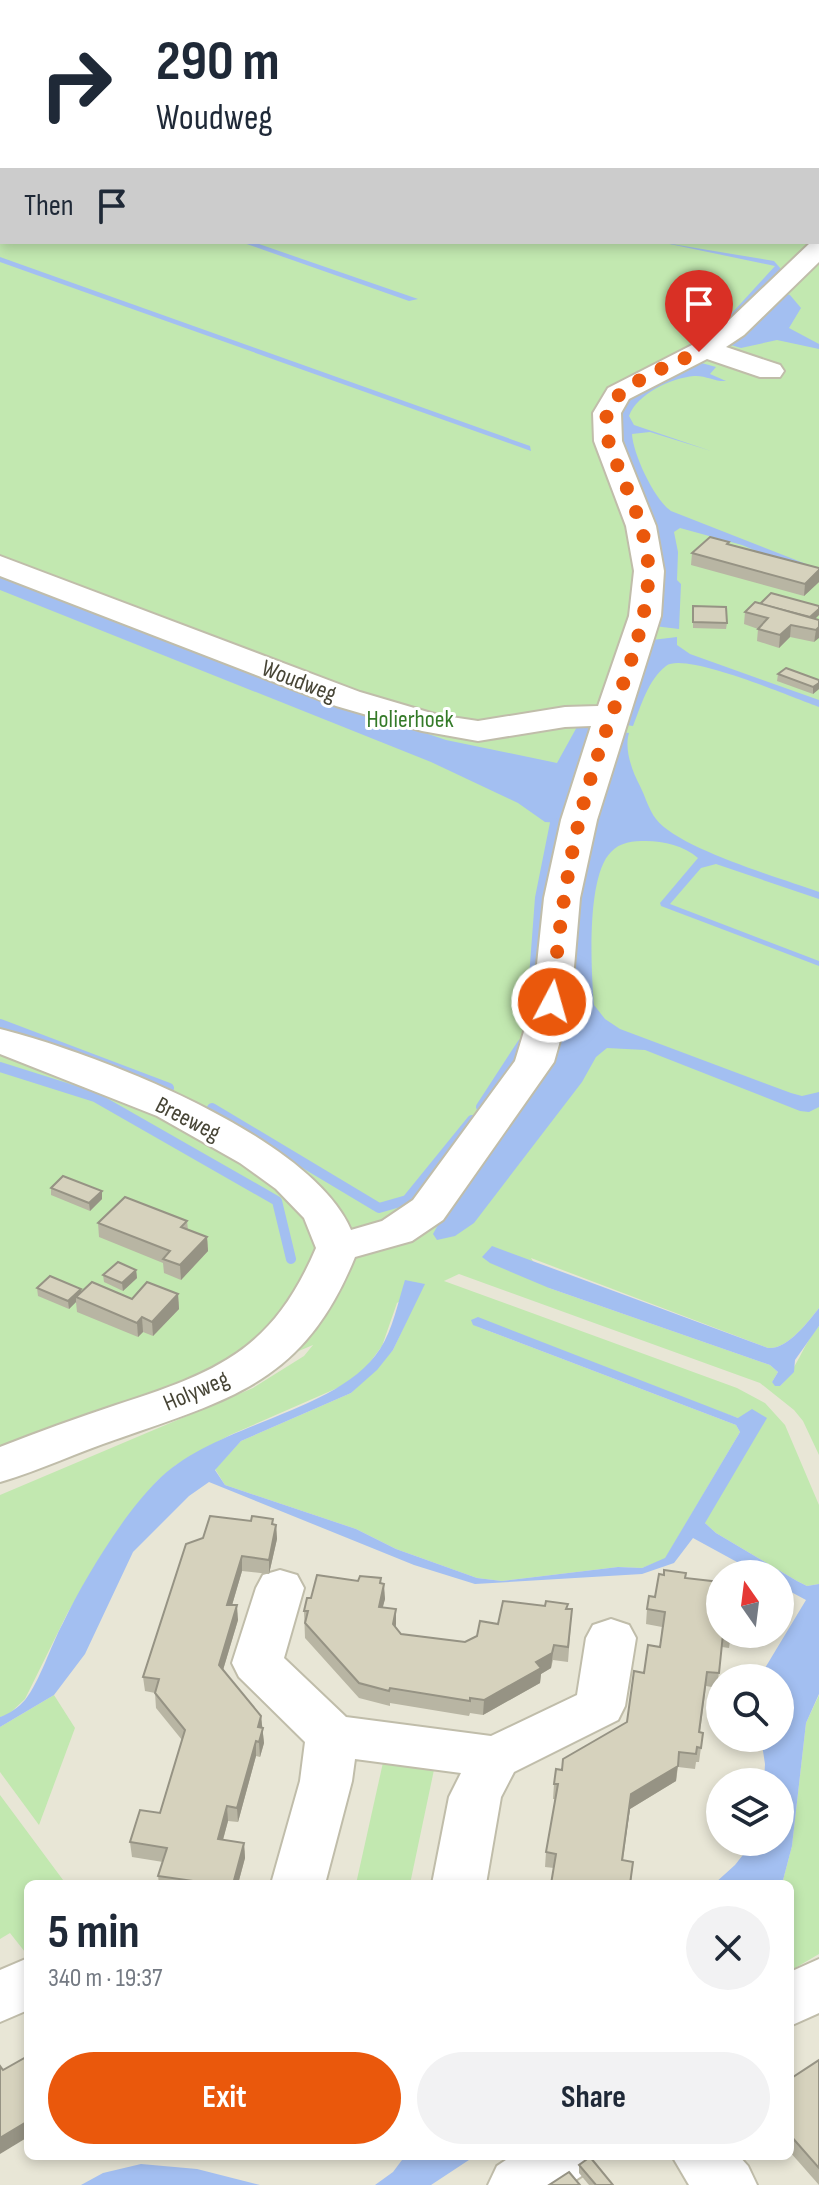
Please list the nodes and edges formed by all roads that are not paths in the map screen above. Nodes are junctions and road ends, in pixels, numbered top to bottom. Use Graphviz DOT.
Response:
graph roads {
  1 [pos="819,248"];
  2 [pos="705,349"];
  3 [pos="770,371"];
  4 [pos="0,565"];
  5 [pos="611,716"];
  6 [pos="0,1041"];
  7 [pos="337,1248"];
  8 [pos="0,1465"];
  9 [pos="280,1588"];
  10 [pos="611,1638"];
  11 [pos="332,1736"];
  12 [pos="496,1757"];
  13 [pos="299,1880"];
  14 [pos="460,1880"];
  15 [pos="819,1983"];
  16 [pos="24,1984"];
  17 [pos="0,1998"];
  18 [pos="794,1999"];
  19 [pos="556,2160"];
  20 [pos="705,2160"];
  21 [pos="518,2185"];
  22 [pos="727,2185"];
  1 -- 2 [label="street"];
  2 -- 3 [label="street"];
  2 -- 5 [label="street"];
  4 -- 5 [label="street, Woudweg"];
  5 -- 7 [label="street"];
  6 -- 7 [label="street, Breeweg"];
  7 -- 8 [label="street, Holyweg"];
  9 -- 11 [label="street"];
  10 -- 12 [label="street"];
  11 -- 12 [label="street"];
  11 -- 13 [label="street"];
  12 -- 14 [label="street"];
  15 -- 18 [label="street"];
  16 -- 17 [label="street"];
  19 -- 21 [label="street"];
  20 -- 22 [label="street"];
}
